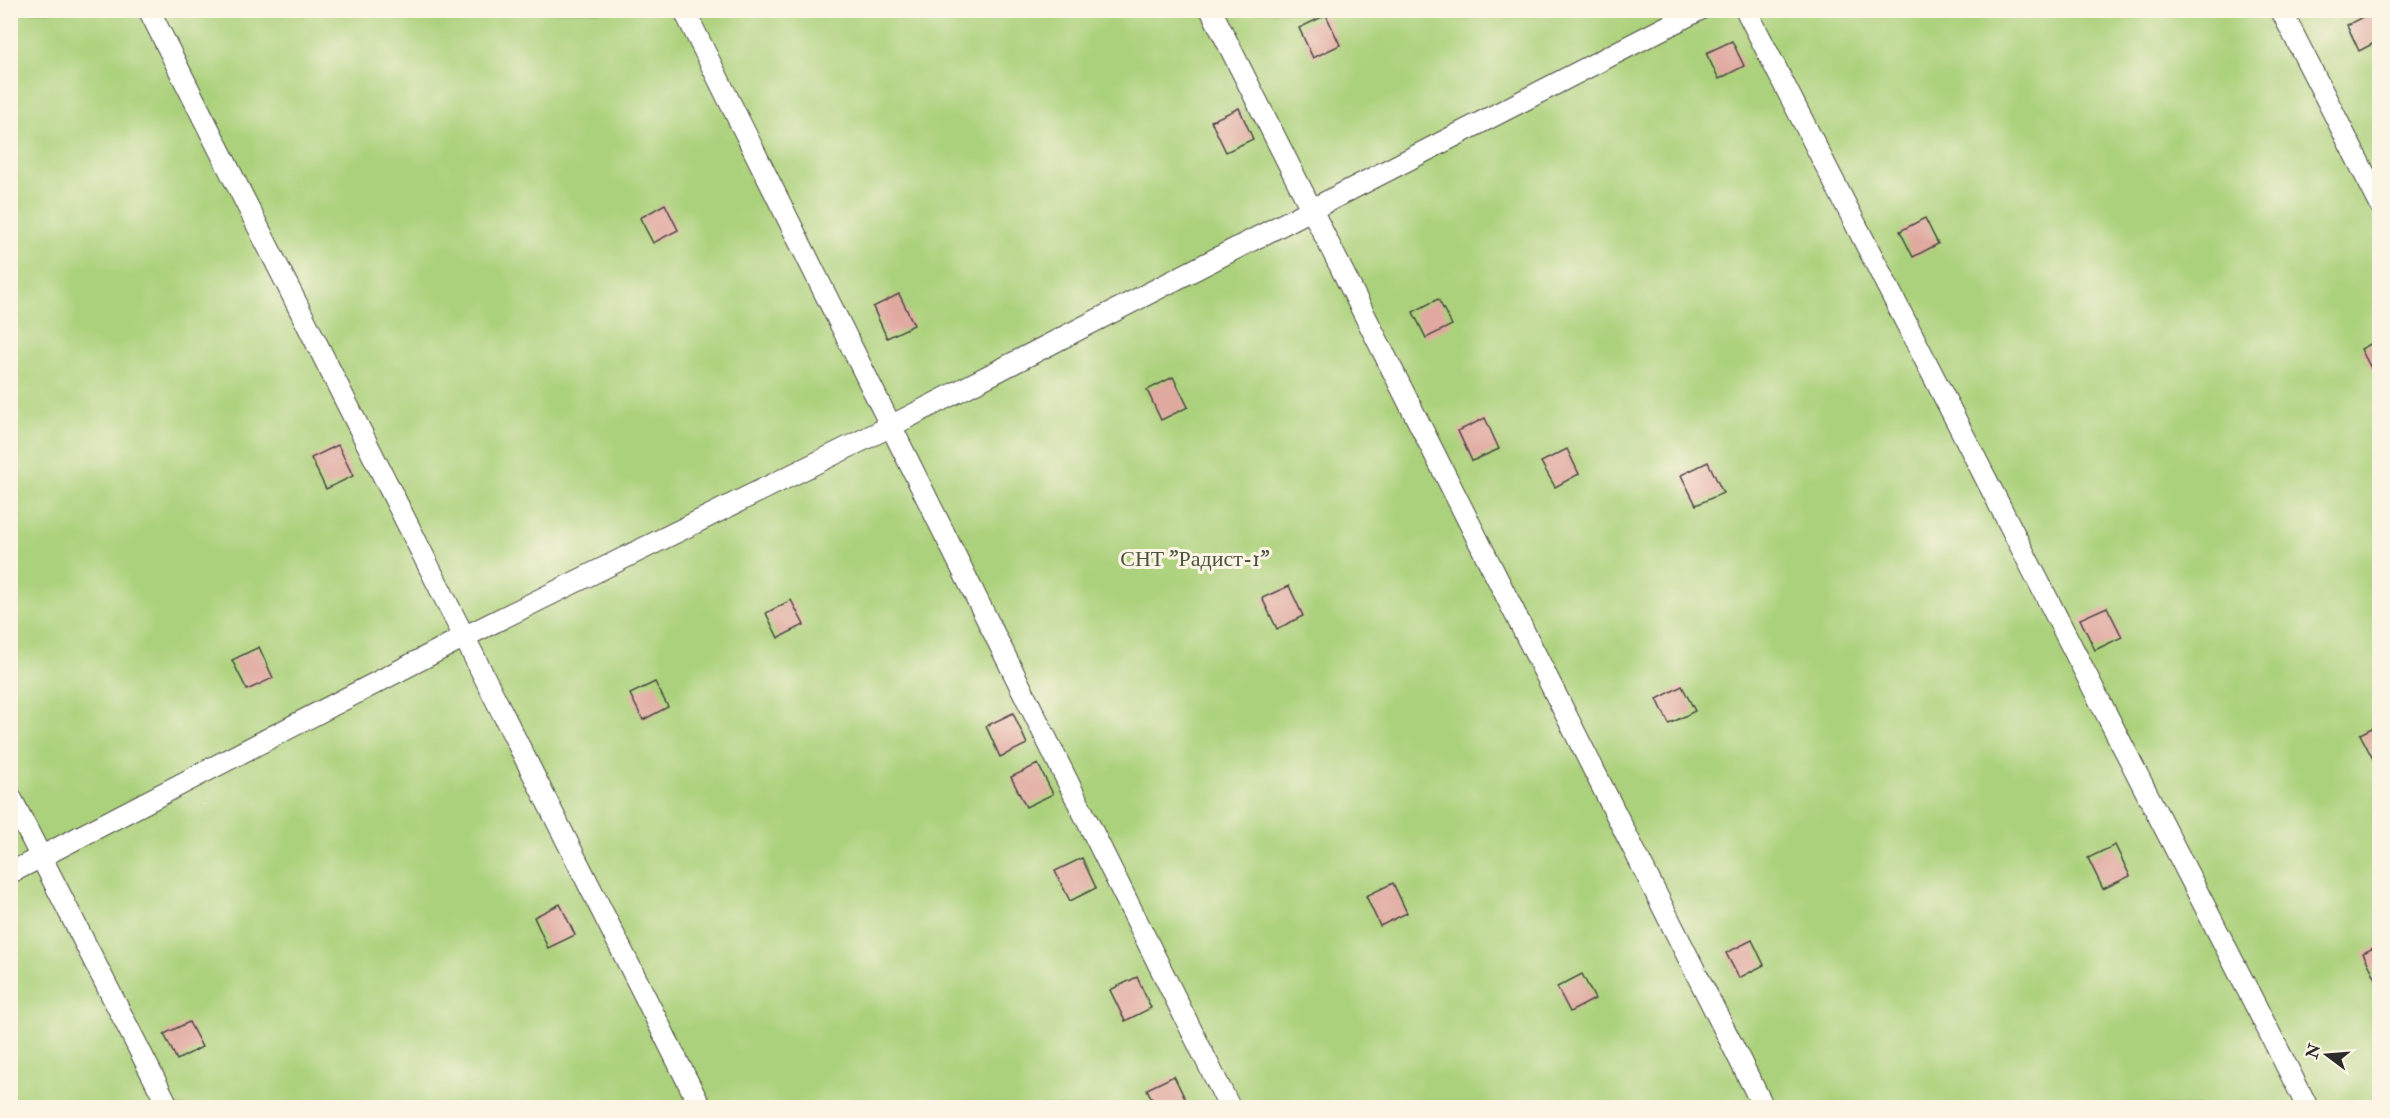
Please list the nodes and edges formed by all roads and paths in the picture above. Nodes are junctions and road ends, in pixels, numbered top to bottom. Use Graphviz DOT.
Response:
graph roads {
  1 [pos="149,10"];
  2 [pos="684,10"];
  3 [pos="1211,10"];
  4 [pos="1698,10"];
  5 [pos="1746,10"];
  6 [pos="2281,10"];
  7 [pos="2379,204"];
  8 [pos="1312,210"];
  9 [pos="891,426"];
  10 [pos="464,637"];
  11 [pos="10,796"];
  12 [pos="41,857"];
  13 [pos="10,873"];
  14 [pos="169,1107"];
  15 [pos="701,1107"];
  16 [pos="1230,1107"];
  17 [pos="1764,1107"];
  18 [pos="2308,1107"];
  1 -- 10 [label="lane"];
  2 -- 9 [label="lane"];
  3 -- 8 [label="lane"];
  4 -- 8 [label="lane"];
  5 -- 18 [label="lane"];
  6 -- 7 [label="lane"];
  8 -- 9 [label="lane"];
  8 -- 17 [label="lane"];
  9 -- 10 [label="lane"];
  9 -- 16 [label="lane"];
  10 -- 12 [label="lane"];
  10 -- 15 [label="lane"];
  11 -- 12 [label="lane"];
  12 -- 13 [label="lane"];
  12 -- 14 [label="lane"];
}
